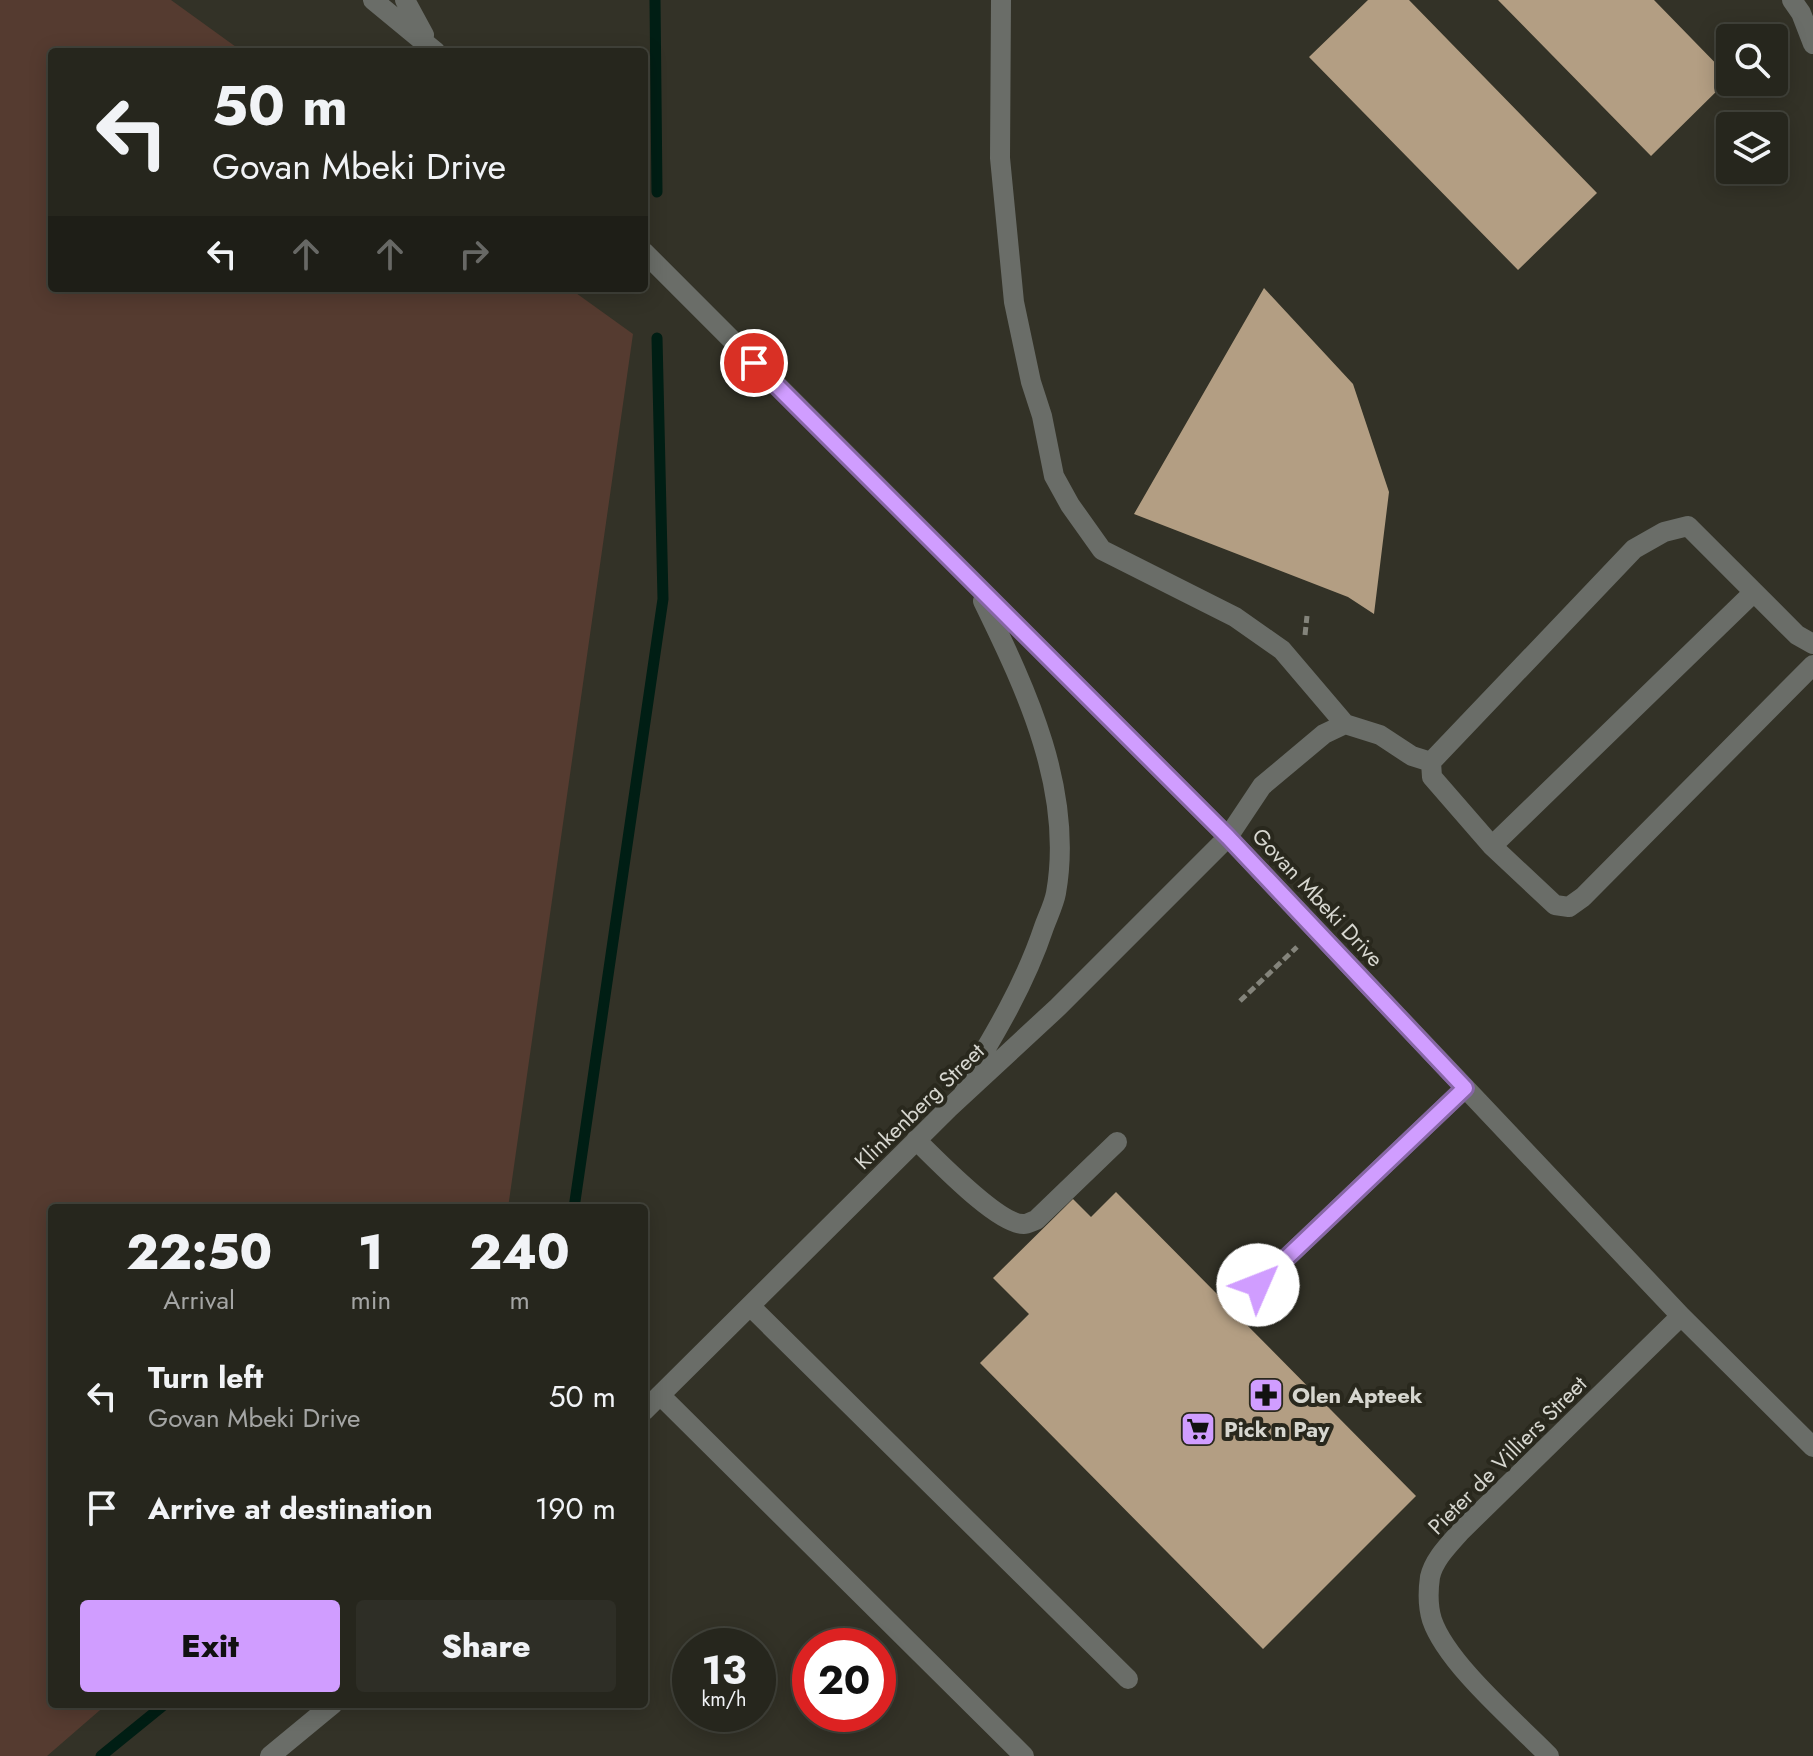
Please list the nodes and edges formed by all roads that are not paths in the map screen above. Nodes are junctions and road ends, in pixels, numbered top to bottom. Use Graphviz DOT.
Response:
graph roads {
  1 [pos="373,0"];
  2 [pos="405,0"];
  3 [pos="1001,0"];
  4 [pos="1792,0"];
  5 [pos="1813,44"];
  6 [pos="432,48"];
  7 [pos="432,48"];
  8 [pos="648,256"];
  9 [pos="975,585"];
  10 [pos="1754,592"];
  11 [pos="1813,644"];
  12 [pos="1813,665"];
  13 [pos="1345,724"];
  14 [pos="1431,762"];
  15 [pos="1228,837"];
  16 [pos="1492,846"];
  17 [pos="1465,1088"];
  18 [pos="949,1108"];
  19 [pos="916,1140"];
  20 [pos="1117,1142"];
  21 [pos="1258,1285"];
  22 [pos="750,1306"];
  23 [pos="1681,1316"];
  24 [pos="660,1395"];
  25 [pos="648,1407"];
  26 [pos="1813,1447"];
  27 [pos="1128,1679"];
  28 [pos="328,1708"];
  29 [pos="270,1756"];
  30 [pos="1024,1756"];
  31 [pos="1549,1756"];
  1 -- 6 [label="street"];
  2 -- 7 [label="street"];
  3 -- 13 [label="street"];
  4 -- 5 [label="street"];
  8 -- 9 [label="street, Govan Mbeki Drive"];
  9 -- 15 [label="street, Govan Mbeki Drive"];
  9 -- 18 [label="street"];
  10 -- 11 [label="street"];
  10 -- 14 [label="street"];
  10 -- 16 [label="street"];
  12 -- 16 [label="street"];
  13 -- 14 [label="street"];
  13 -- 15 [label="street, Klinkenberg Street"];
  14 -- 16 [label="street"];
  15 -- 17 [label="street, Govan Mbeki Drive"];
  15 -- 18 [label="street, Klinkenberg Street"];
  17 -- 21 [label="street"];
  17 -- 23 [label="street, Govan Mbeki Drive"];
  18 -- 19 [label="street, Klinkenberg Street"];
  19 -- 20 [label="street"];
  19 -- 22 [label="street, Klinkenberg Street"];
  22 -- 24 [label="street, Klinkenberg Street"];
  22 -- 27 [label="street"];
  23 -- 26 [label="street, Govan Mbeki Drive"];
  23 -- 31 [label="street, Pieter de Villiers Street"];
  24 -- 25 [label="street, Klinkenberg Street"];
  24 -- 30 [label="street"];
  28 -- 29 [label="street"];
}
